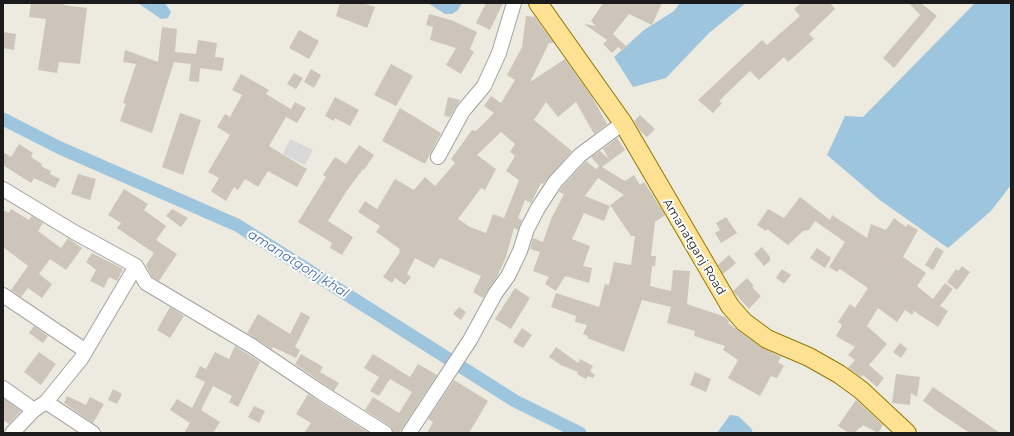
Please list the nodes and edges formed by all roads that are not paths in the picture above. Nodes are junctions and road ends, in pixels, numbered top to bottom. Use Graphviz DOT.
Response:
graph roads {
  1 [pos="514,3"];
  2 [pos="538,3"];
  3 [pos="622,124"];
  4 [pos="438,157"];
  5 [pos="3,189"];
  6 [pos="136,266"];
  7 [pos="3,295"];
  8 [pos="86,351"];
  9 [pos="3,388"];
  10 [pos="46,402"];
  11 [pos="34,410"];
  12 [pos="12,433"];
  13 [pos="93,433"];
  14 [pos="385,433"];
  15 [pos="409,433"];
  16 [pos="907,433"];
  1 -- 4 [label="street"];
  2 -- 3 [label="main road, Amanatganj Road"];
  3 -- 15 [label="street"];
  3 -- 16 [label="main road, Amanatganj Road"];
  5 -- 6 [label="street"];
  6 -- 8 [label="street"];
  6 -- 14 [label="street"];
  7 -- 8 [label="street"];
  8 -- 10 [label="street"];
  9 -- 11 [label="street"];
  10 -- 11 [label="street"];
  10 -- 13 [label="street"];
  11 -- 12 [label="street"];
}
